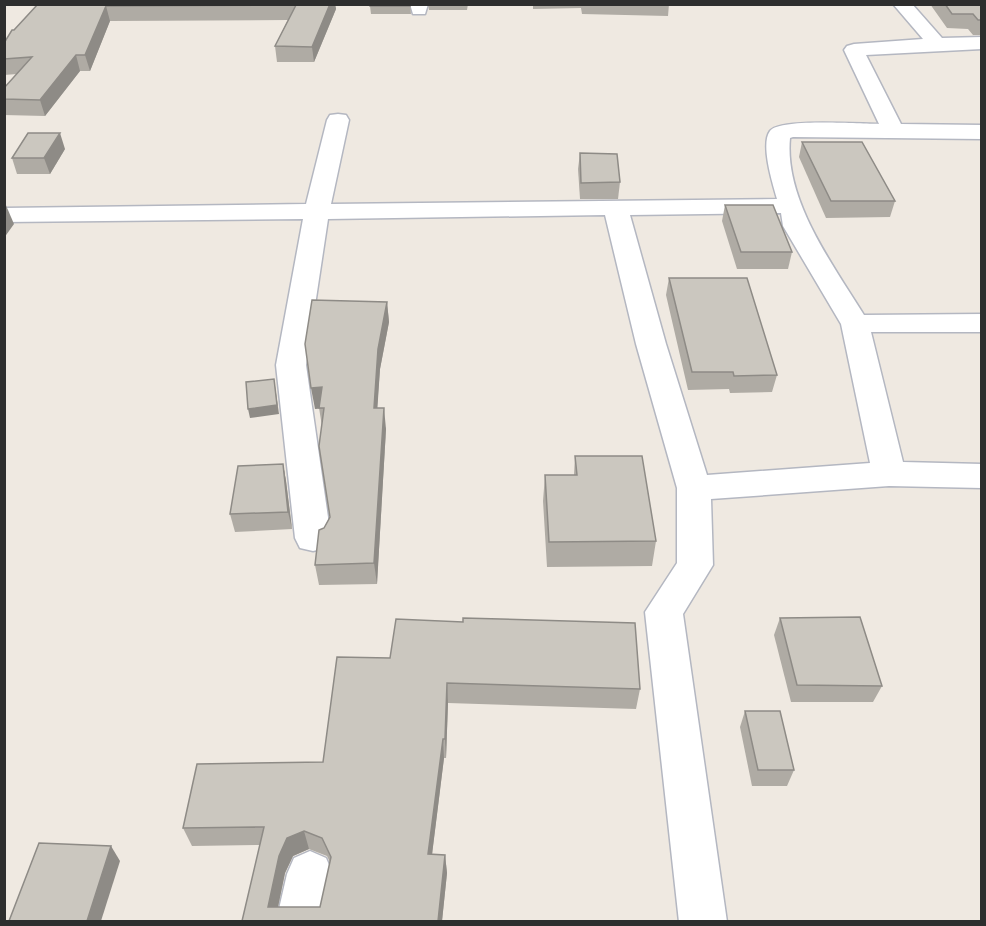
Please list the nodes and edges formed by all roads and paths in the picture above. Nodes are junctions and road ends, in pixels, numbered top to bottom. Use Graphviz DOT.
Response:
graph roads {
  1 [pos="902,4"];
  2 [pos="981,43"];
  3 [pos="937,44"];
  4 [pos="338,120"];
  5 [pos="892,129"];
  6 [pos="981,132"];
  7 [pos="791,206"];
  8 [pos="616,210"];
  9 [pos="317,211"];
  10 [pos="4,215"];
  11 [pos="981,323"];
  12 [pos="855,324"];
  13 [pos="889,474"];
  14 [pos="981,476"];
  15 [pos="694,488"];
  16 [pos="313,538"];
  17 [pos="310,874"];
  18 [pos="300,921"];
  19 [pos="703,921"];
  1 -- 3 [label="street"];
  2 -- 3 [label="street"];
  3 -- 5 [label="street"];
  4 -- 9 [label="street"];
  5 -- 6 [label="street"];
  5 -- 7 [label="street"];
  7 -- 8 [label="street"];
  7 -- 12 [label="street"];
  8 -- 9 [label="street"];
  8 -- 15 [label="street"];
  9 -- 10 [label="street"];
  9 -- 16 [label="street"];
  11 -- 12 [label="street"];
  12 -- 13 [label="street"];
  13 -- 14 [label="street"];
  13 -- 15 [label="street"];
  15 -- 19 [label="street"];
  17 -- 18 [label="street"];
}
